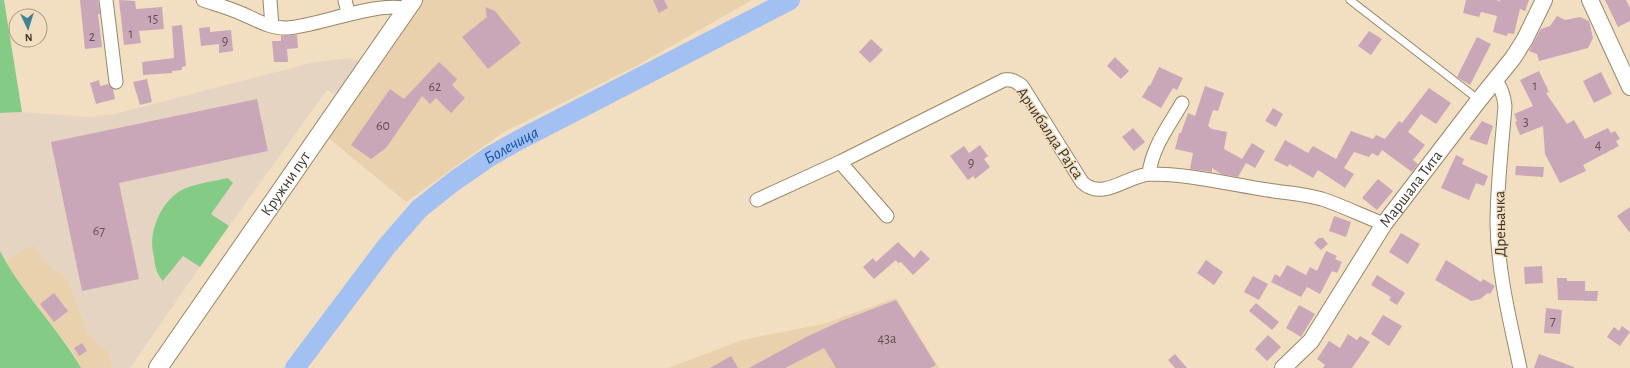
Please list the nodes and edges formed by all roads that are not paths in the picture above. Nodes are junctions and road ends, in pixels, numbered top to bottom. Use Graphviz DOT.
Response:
graph roads {
  1 [pos="106,0"];
  2 [pos="203,0"];
  3 [pos="270,0"];
  4 [pos="345,0"];
  5 [pos="1350,0"];
  6 [pos="1555,0"];
  7 [pos="1590,0"];
  8 [pos="402,4"];
  9 [pos="1542,5"];
  10 [pos="348,13"];
  11 [pos="272,26"];
  12 [pos="1628,77"];
  13 [pos="1496,81"];
  14 [pos="116,82"];
  15 [pos="1479,100"];
  16 [pos="1182,103"];
  17 [pos="840,162"];
  18 [pos="1149,174"];
  19 [pos="757,200"];
  20 [pos="887,216"];
  21 [pos="1384,224"];
  22 [pos="158,368"];
  23 [pos="1283,368"];
  24 [pos="1520,368"];
  1 -- 14 [label="street"];
  2 -- 11 [label="street"];
  3 -- 11 [label="street"];
  4 -- 10 [label="street"];
  5 -- 15 [label="lane"];
  6 -- 9 [label="street"];
  7 -- 12 [label="street"];
  8 -- 10 [label="street"];
  8 -- 22 [label="main road, Кружни пут"];
  9 -- 13 [label="street, Маршала Тита"];
  10 -- 11 [label="street"];
  13 -- 15 [label="street, Маршала Тита"];
  13 -- 24 [label="street, Дрењачка"];
  15 -- 21 [label="street, Маршала Тита"];
  16 -- 18 [label="street"];
  17 -- 18 [label="street, Арчибалда Рајса"];
  17 -- 19 [label="street, Арчибалда Рајса"];
  17 -- 20 [label="street"];
  18 -- 21 [label="street, Арчибалда Рајса"];
  21 -- 23 [label="street, Маршала Тита"];
}
